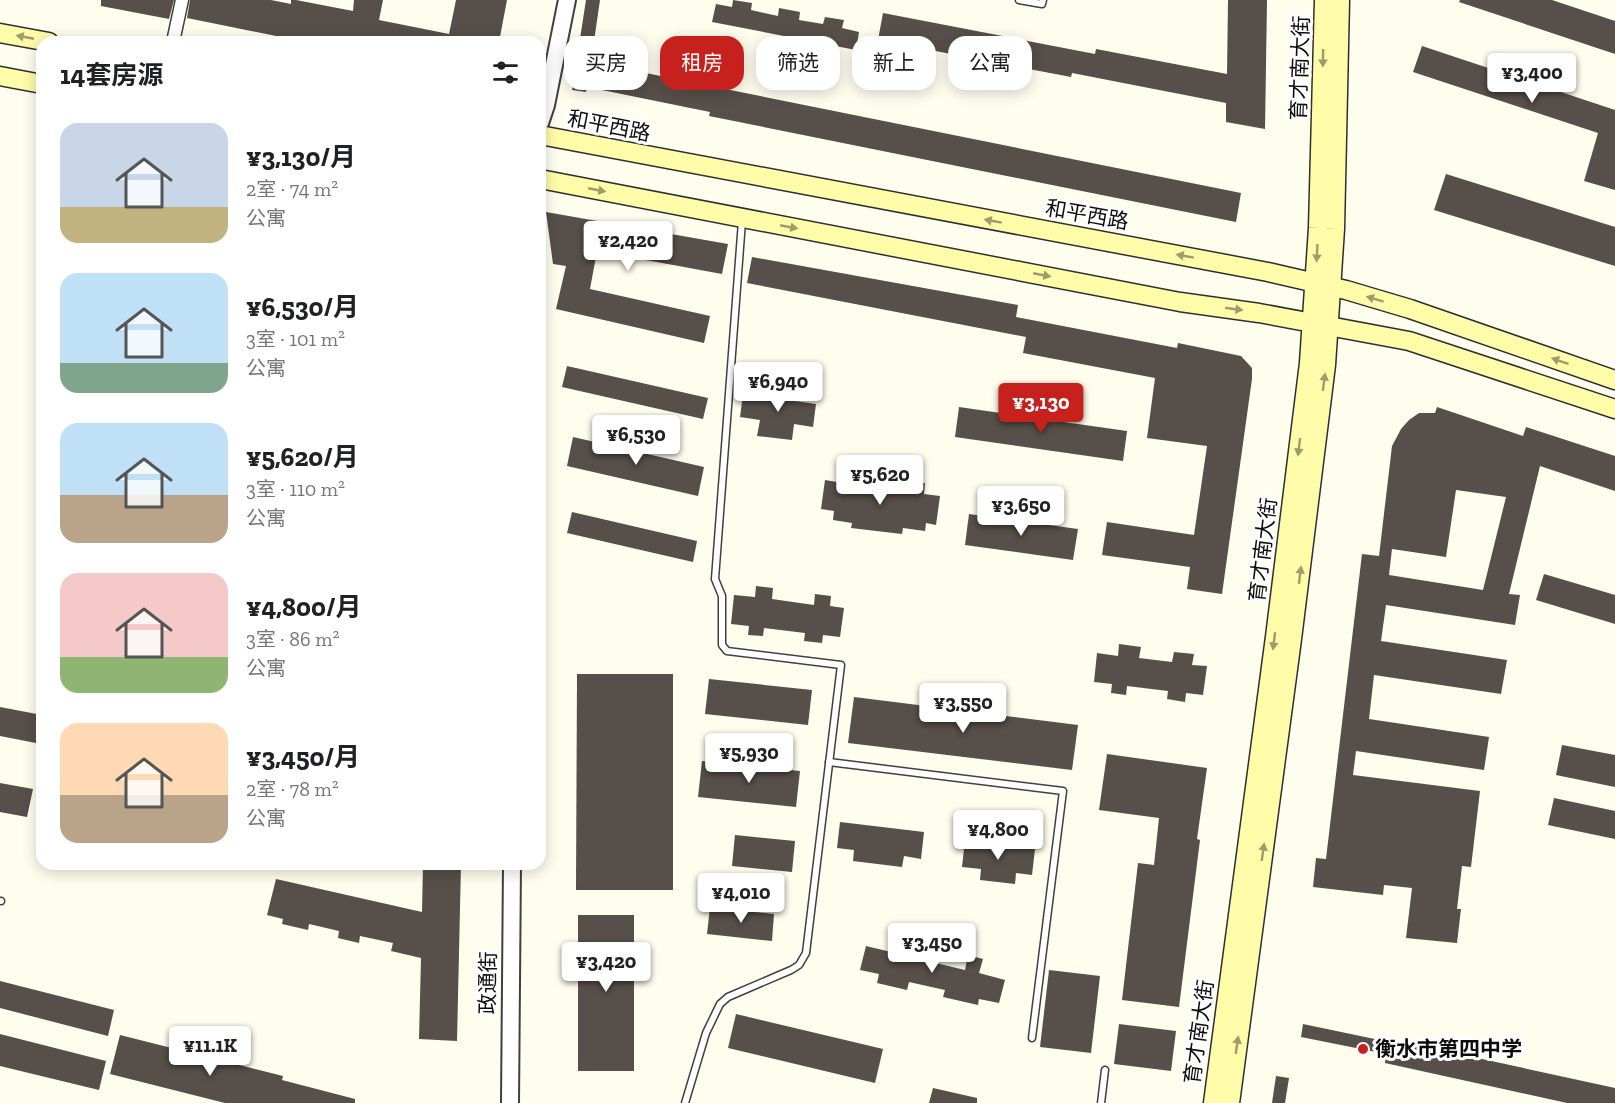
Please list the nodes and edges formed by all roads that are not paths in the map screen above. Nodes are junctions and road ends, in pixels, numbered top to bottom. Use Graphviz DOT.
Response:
graph roads {
  1 [pos="182,0"];
  2 [pos="567,0"];
  3 [pos="1019,0"];
  4 [pos="1043,0"];
  5 [pos="1324,0"];
  6 [pos="1340,0"];
  7 [pos="0,33"];
  8 [pos="174,36"];
  9 [pos="36,39"];
  10 [pos="0,76"];
  11 [pos="36,83"];
  12 [pos="546,105"];
  13 [pos="546,136"];
  14 [pos="546,180"];
  15 [pos="742,218"];
  16 [pos="1324,285"];
  17 [pos="1321,324"];
  18 [pos="1615,380"];
  19 [pos="1615,409"];
  20 [pos="829,762"];
  21 [pos="512,870"];
  22 [pos="1032,1038"];
  23 [pos="1105,1070"];
  24 [pos="510,1103"];
  25 [pos="685,1103"];
  26 [pos="1101,1103"];
  27 [pos="1212,1103"];
  28 [pos="1230,1103"];
  1 -- 8 [label="street"];
  2 -- 12 [label="street"];
  3 -- 4 [label="lane"];
  5 -- 16 [label="main road, 育才南大街, one-way"];
  6 -- 16 [label="main road, 育才南大街"];
  9 -- 7 [label="main road, one-way"];
  10 -- 11 [label="main road"];
  16 -- 13 [label="main road, 和平西路, one-way"];
  14 -- 15 [label="main road, one-way"];
  15 -- 17 [label="main road, one-way"];
  15 -- 20 [label="lane"];
  16 -- 17 [label="main road, 育才南大街"];
  18 -- 16 [label="main road, 和平西路, one-way"];
  17 -- 19 [label="main road"];
  17 -- 27 [label="main road, 育才南大街, one-way"];
  28 -- 17 [label="main road, 育才南大街, one-way"];
  20 -- 22 [label="lane"];
  20 -- 25 [label="lane"];
  21 -- 24 [label="street, 政通街"];
  23 -- 26 [label="lane"];
}
